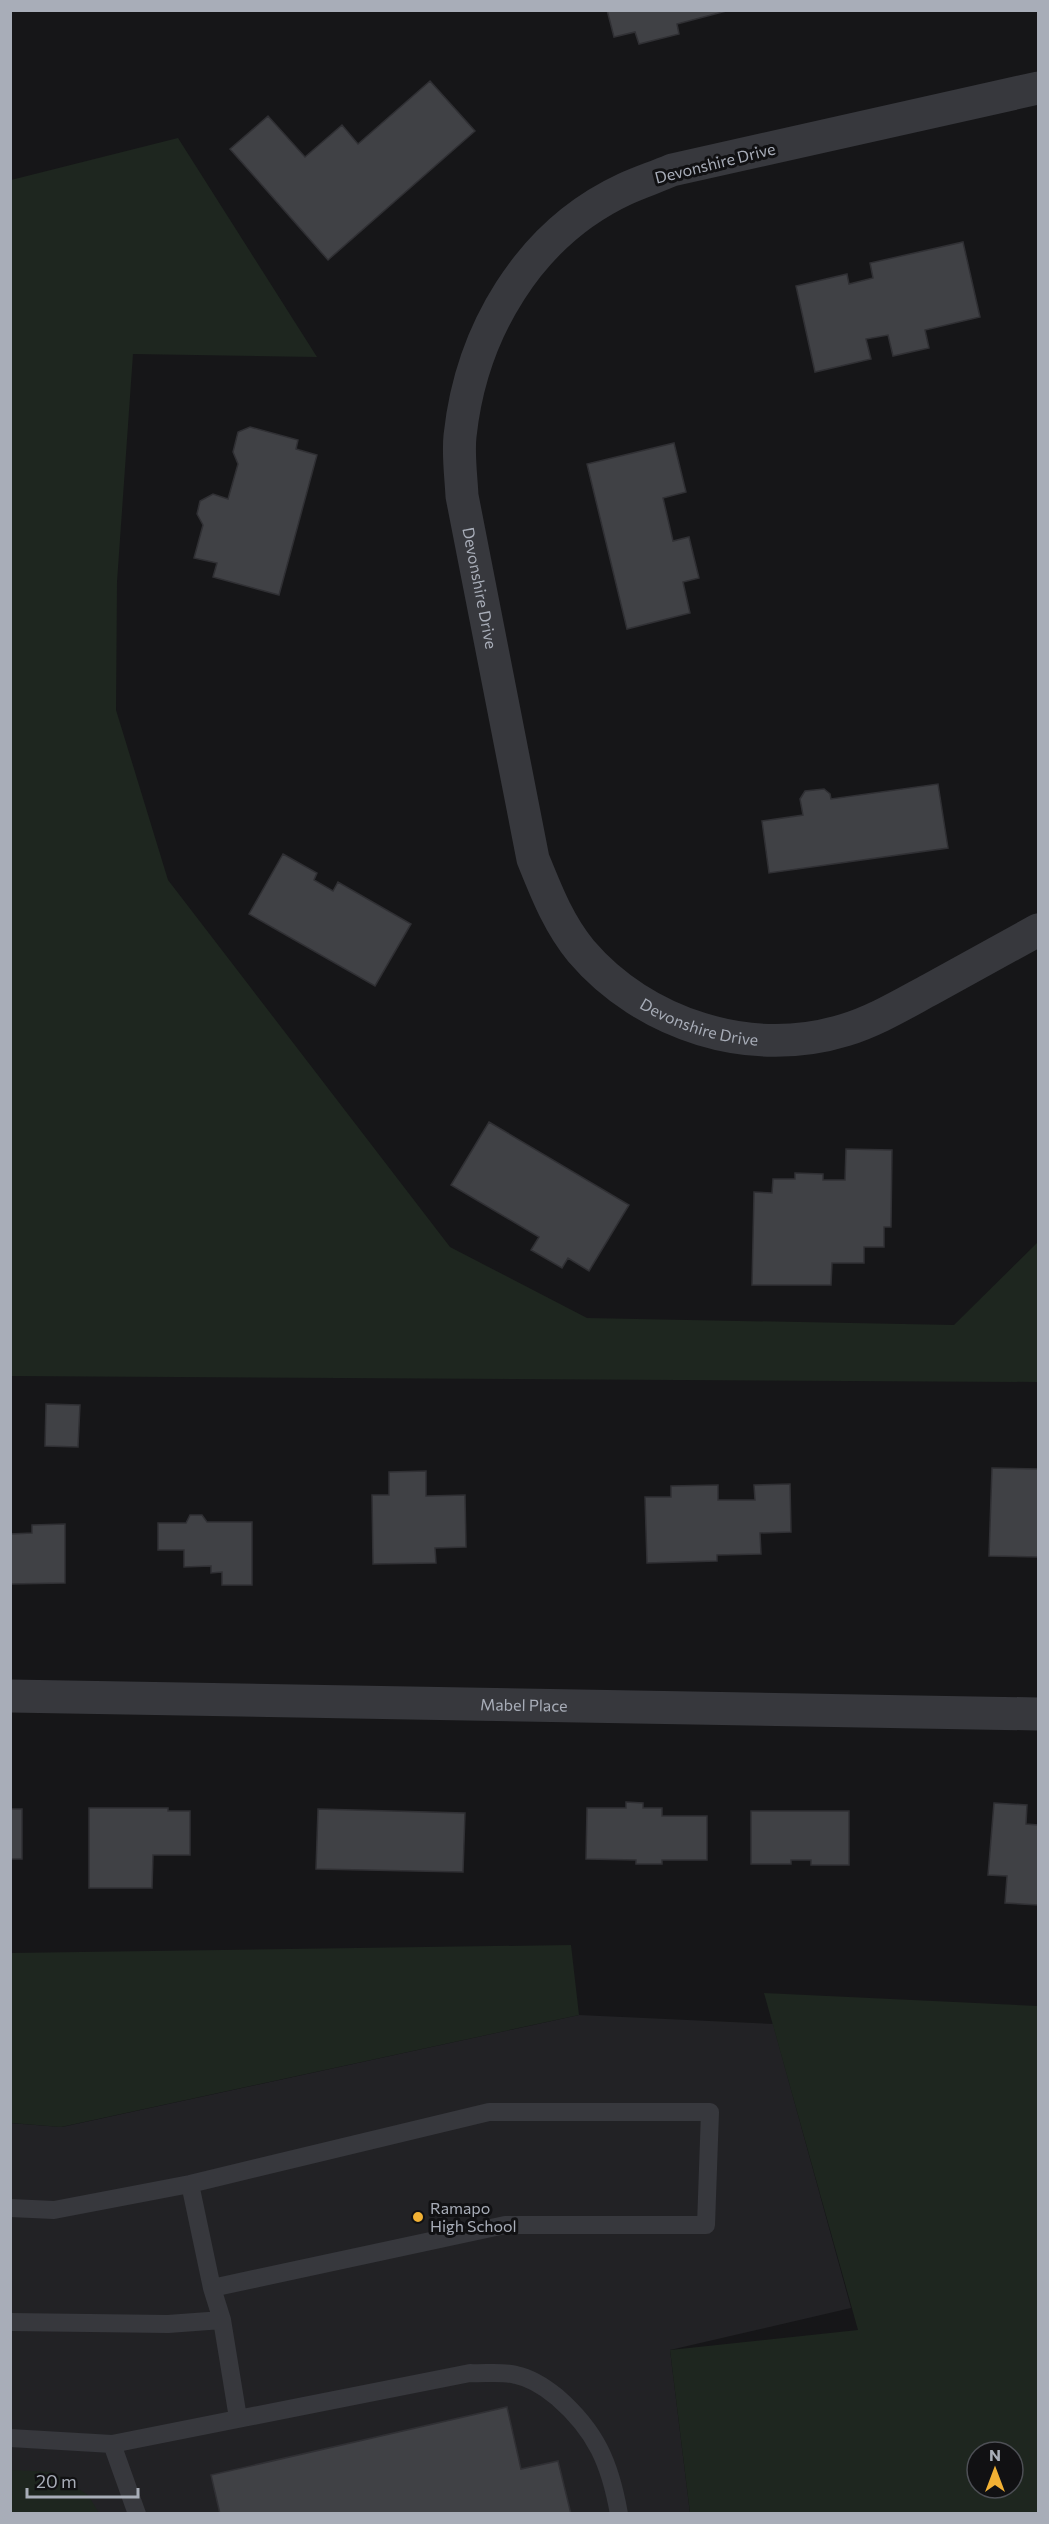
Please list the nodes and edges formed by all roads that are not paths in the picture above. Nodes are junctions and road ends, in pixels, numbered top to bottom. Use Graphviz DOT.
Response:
graph roads {
  1 [pos="1038,88"];
  2 [pos="1038,930"];
  3 [pos="10,1696"];
  4 [pos="1038,1714"];
  5 [pos="190,2184"];
  6 [pos="10,2208"];
  7 [pos="212,2288"];
  8 [pos="222,2320"];
  9 [pos="10,2322"];
  10 [pos="238,2418"];
  11 [pos="10,2438"];
  12 [pos="112,2444"];
  13 [pos="137,2514"];
  14 [pos="619,2514"];
  1 -- 2 [label="street, Devonshire Drive"];
  3 -- 4 [label="street, Mabel Place"];
  5 -- 6 [label="lane"];
  5 -- 7 [label="lane"];
  5 -- 7 [label="lane"];
  7 -- 8 [label="lane"];
  8 -- 9 [label="lane"];
  8 -- 10 [label="lane"];
  10 -- 12 [label="lane"];
  10 -- 14 [label="lane"];
  11 -- 12 [label="lane"];
  12 -- 13 [label="lane"];
}
